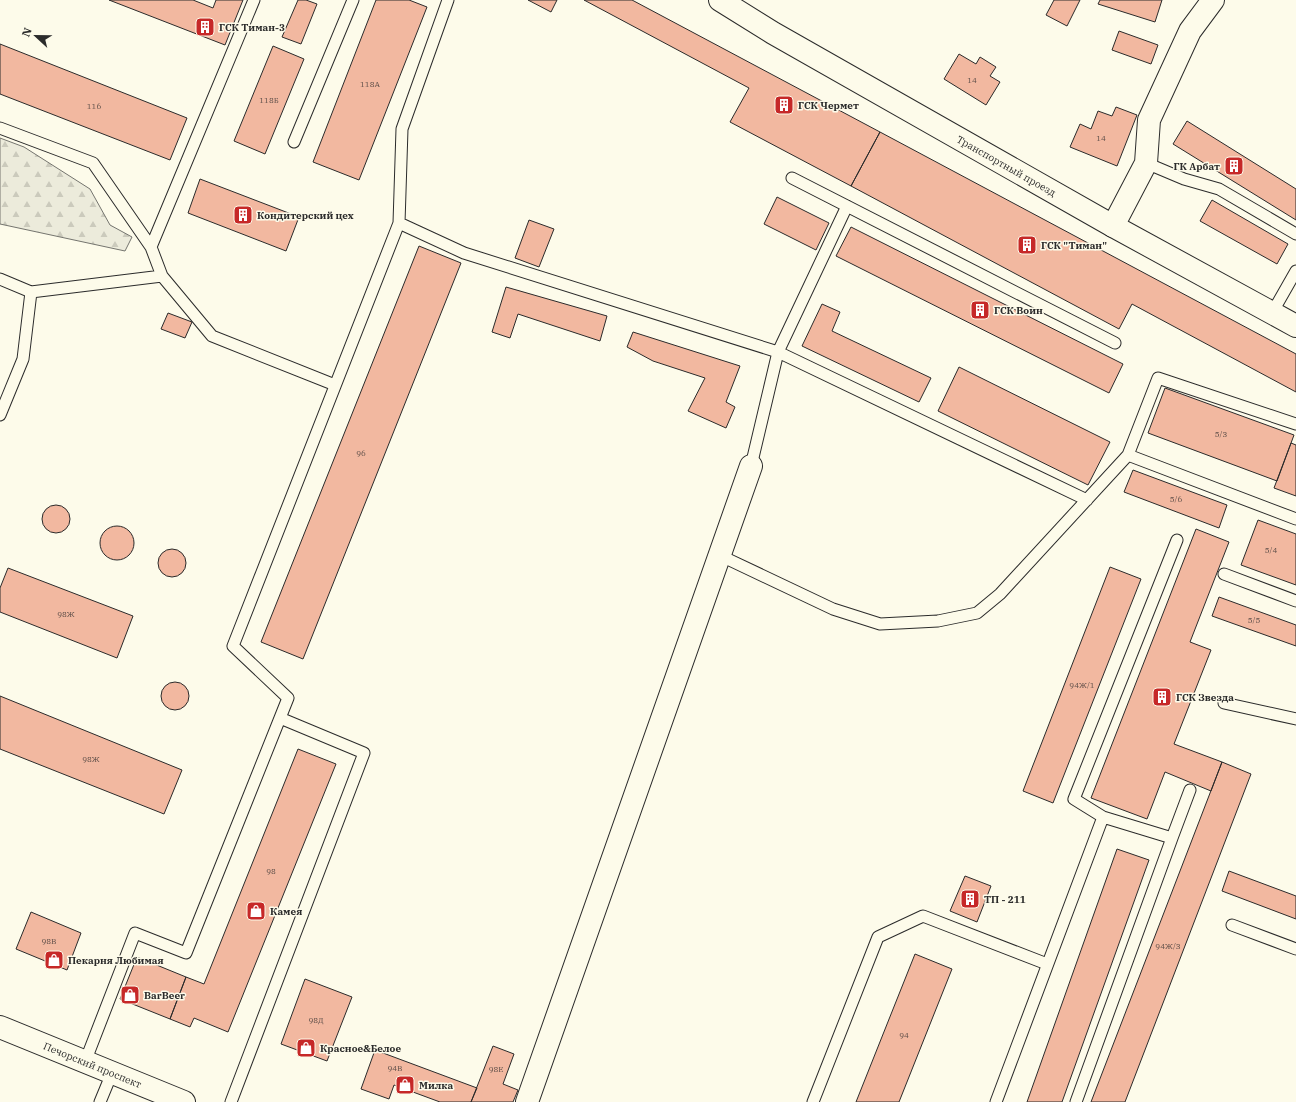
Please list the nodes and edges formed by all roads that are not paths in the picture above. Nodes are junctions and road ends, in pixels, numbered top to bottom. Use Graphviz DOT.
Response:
graph roads {
  1 [pos="254,0"];
  2 [pos="353,0"];
  3 [pos="448,0"];
  4 [pos="720,0"];
  5 [pos="1213,0"];
  6 [pos="0,128"];
  7 [pos="294,142"];
  8 [pos="1146,163"];
  9 [pos="792,178"];
  10 [pos="847,206"];
  11 [pos="399,223"];
  12 [pos="1113,226"];
  13 [pos="1296,234"];
  14 [pos="151,248"];
  15 [pos="1296,271"];
  16 [pos="162,276"];
  17 [pos="0,279"];
  18 [pos="31,292"];
  19 [pos="1272,313"];
  20 [pos="1296,326"];
  21 [pos="1114,342"];
  22 [pos="778,352"];
  23 [pos="336,385"];
  24 [pos="0,415"];
  25 [pos="1296,424"];
  26 [pos="1128,455"];
  27 [pos="752,466"];
  28 [pos="1087,500"];
  29 [pos="1296,519"];
  30 [pos="1177,540"];
  31 [pos="719,555"];
  32 [pos="1224,574"];
  33 [pos="1296,601"];
  34 [pos="1224,703"];
  35 [pos="280,718"];
  36 [pos="1296,720"];
  37 [pos="1190,790"];
  38 [pos="1104,817"];
  39 [pos="1172,838"];
  40 [pos="1232,925"];
  41 [pos="1296,949"];
  42 [pos="1048,964"];
  43 [pos="0,1027"];
  44 [pos="85,1062"];
  45 [pos="112,1073"];
  46 [pos="100,1102"];
  47 [pos="184,1102"];
  48 [pos="230,1102"];
  49 [pos="527,1102"];
  50 [pos="813,1102"];
  51 [pos="996,1102"];
  52 [pos="1076,1102"];
  1 -- 14 [label="lane"];
  2 -- 7 [label="lane"];
  3 -- 11 [label="lane"];
  4 -- 12 [label="street, Транспортный проезд"];
  5 -- 8 [label="street"];
  6 -- 14 [label="lane"];
  8 -- 12 [label="street"];
  8 -- 13 [label="lane"];
  9 -- 10 [label="lane"];
  10 -- 21 [label="lane"];
  10 -- 22 [label="lane"];
  11 -- 22 [label="lane"];
  11 -- 23 [label="lane"];
  12 -- 19 [label="street, Транспортный проезд"];
  14 -- 16 [label="lane"];
  15 -- 19 [label="lane"];
  16 -- 18 [label="lane"];
  16 -- 23 [label="lane"];
  17 -- 18 [label="lane"];
  18 -- 24 [label="lane"];
  19 -- 20 [label="street, Транспортный проезд"];
  22 -- 27 [label="lane"];
  22 -- 28 [label="lane"];
  23 -- 35 [label="lane"];
  25 -- 26 [label="lane"];
  26 -- 28 [label="lane"];
  26 -- 29 [label="lane"];
  27 -- 31 [label="street"];
  28 -- 31 [label="lane"];
  30 -- 38 [label="lane"];
  31 -- 49 [label="street"];
  32 -- 33 [label="lane"];
  34 -- 36 [label="lane"];
  35 -- 44 [label="lane"];
  35 -- 48 [label="lane"];
  37 -- 39 [label="lane"];
  38 -- 39 [label="lane"];
  38 -- 42 [label="lane"];
  39 -- 52 [label="lane"];
  40 -- 41 [label="lane"];
  42 -- 50 [label="lane"];
  42 -- 51 [label="lane"];
  43 -- 44 [label="street, Печорский проспект"];
  44 -- 45 [label="street, Печорский проспект"];
  45 -- 46 [label="lane"];
  45 -- 47 [label="street, Печорский проспект"];
}
